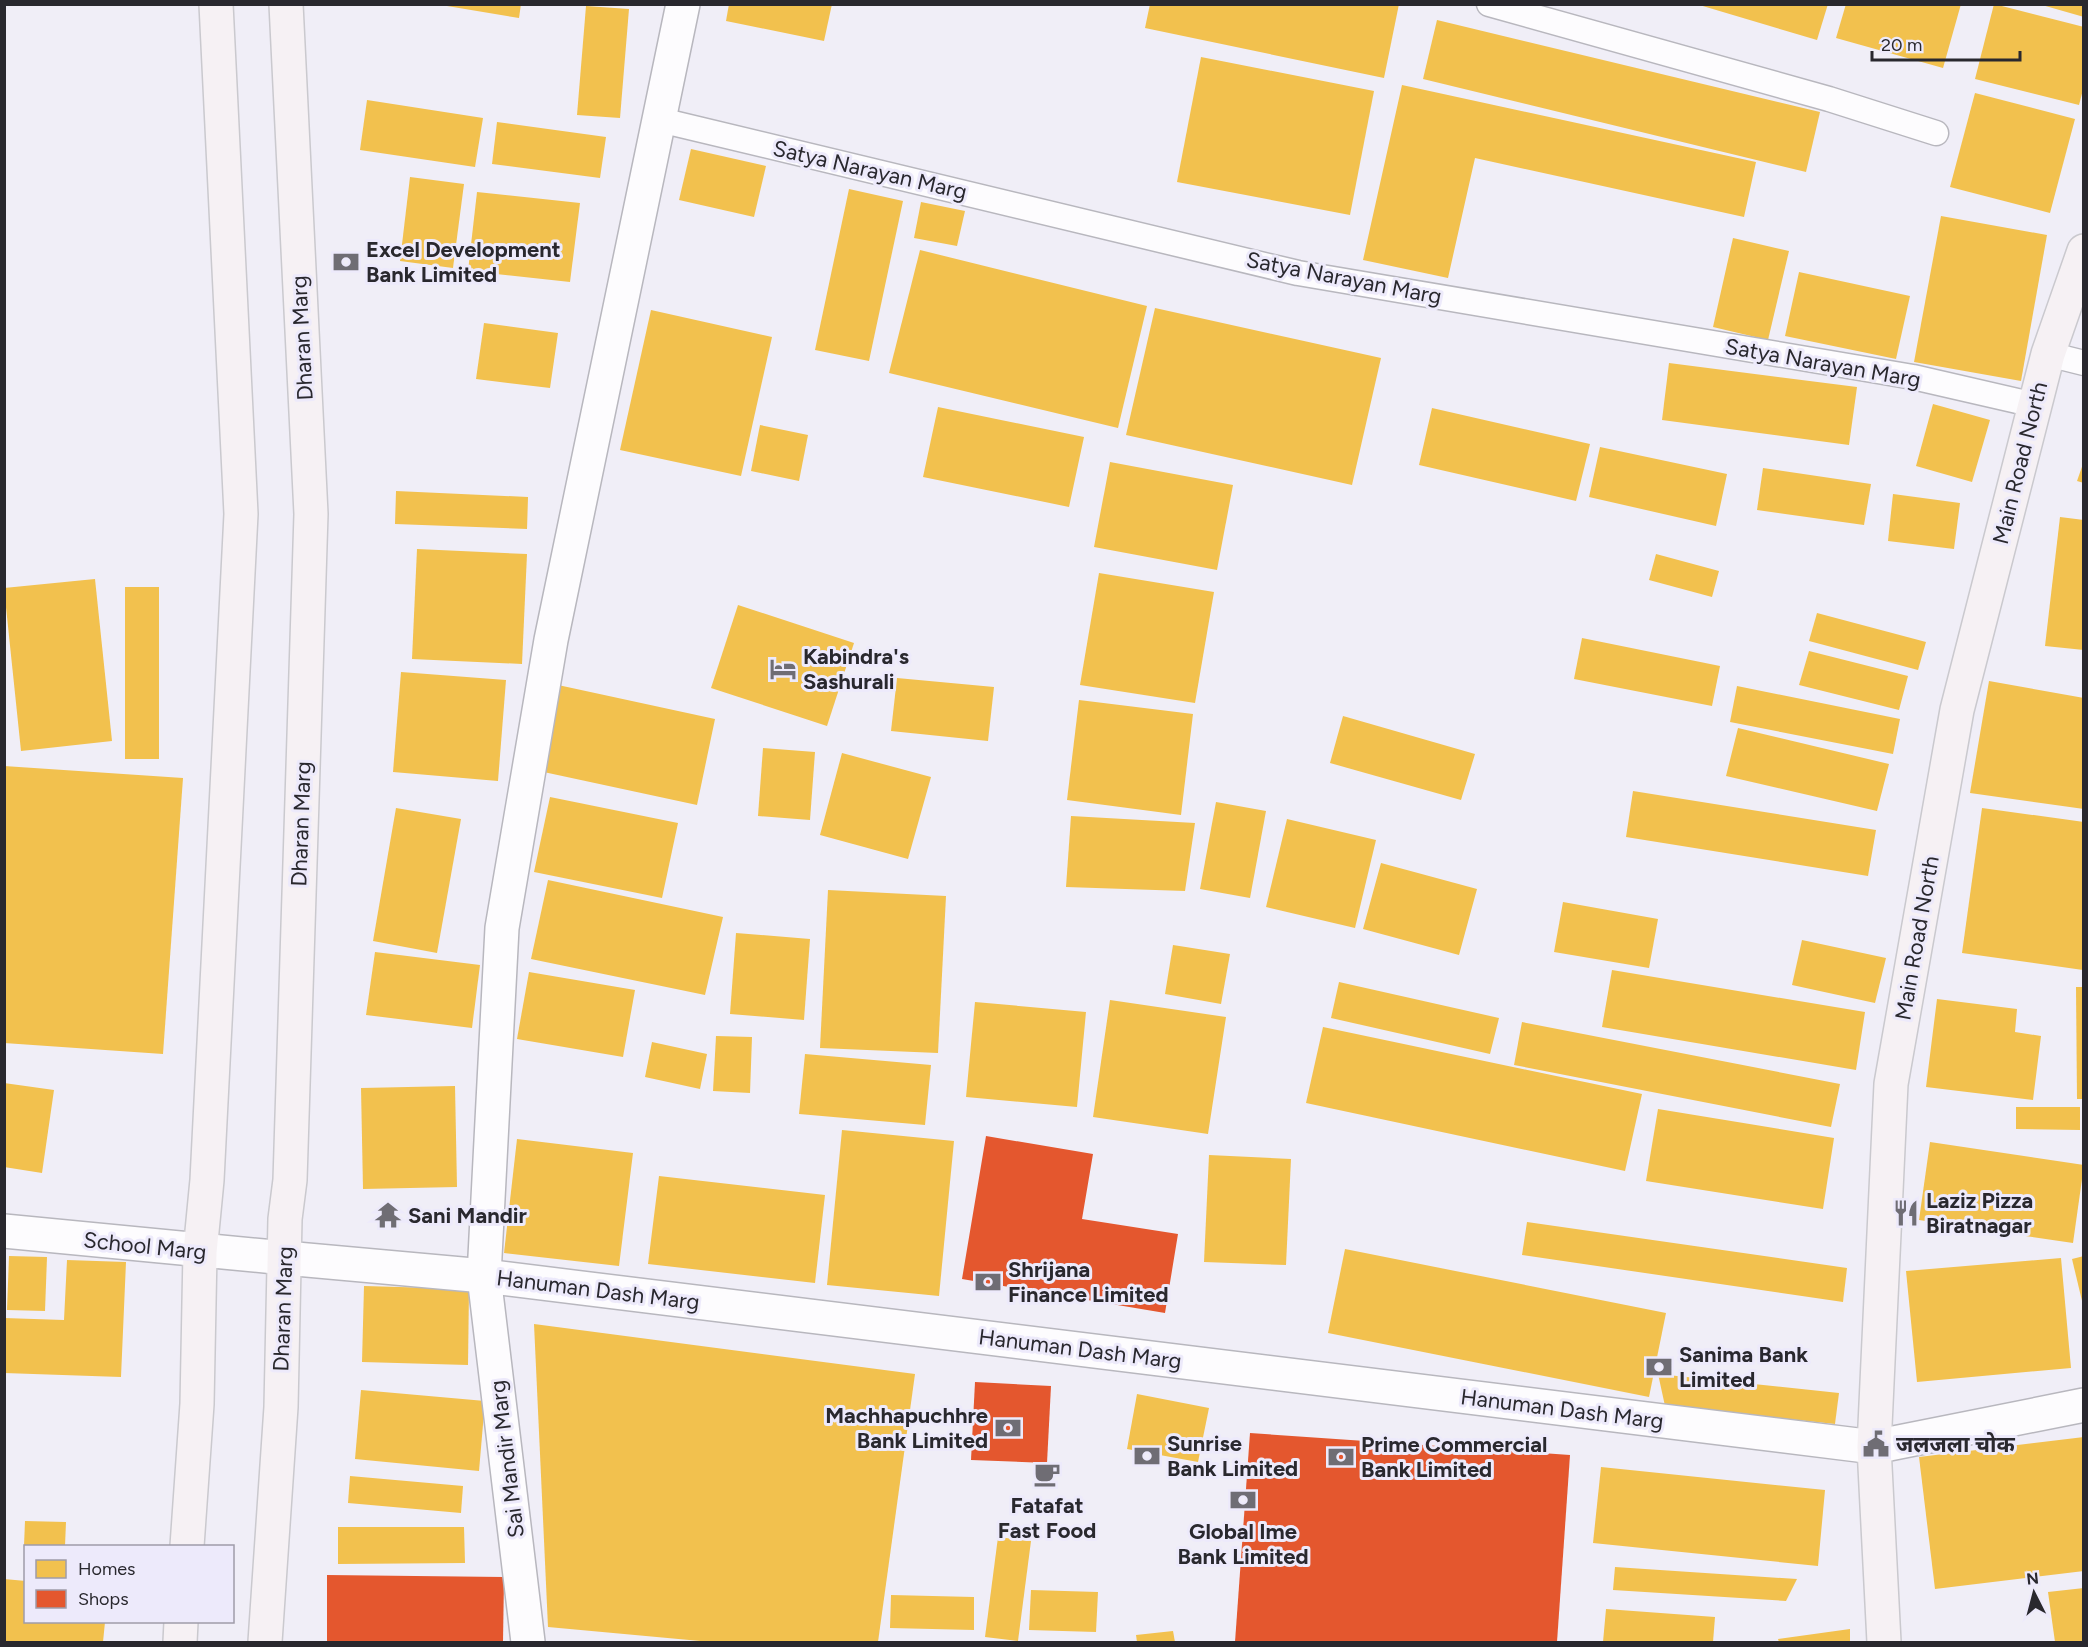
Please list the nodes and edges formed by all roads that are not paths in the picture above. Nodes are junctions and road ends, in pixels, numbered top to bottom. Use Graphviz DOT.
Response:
graph roads {
  1 [pos="216,4"];
  2 [pos="286,4"];
  3 [pos="683,4"];
  4 [pos="1490,4"];
  5 [pos="660,120"];
  6 [pos="1936,133"];
  7 [pos="2084,251"];
  8 [pos="2048,354"];
  9 [pos="2084,363"];
  10 [pos="2035,405"];
  11 [pos="4,1231"];
  12 [pos="200,1252"];
  13 [pos="285,1258"];
  14 [pos="484,1276"];
  15 [pos="2084,1405"];
  16 [pos="1874,1447"];
  17 [pos="187,1545"];
  18 [pos="181,1623"];
  19 [pos="180,1642"];
  20 [pos="265,1642"];
  21 [pos="528,1642"];
  22 [pos="1884,1642"];
  1 -- 12 [label="main road"];
  2 -- 13 [label="main road, Dharan Marg"];
  3 -- 5 [label="street, Sai Mandir Marg"];
  4 -- 6 [label="lane"];
  5 -- 10 [label="lane, Satya Narayan Marg"];
  5 -- 14 [label="street, Sai Mandir Marg"];
  7 -- 8 [label="main road, Main Road North"];
  8 -- 9 [label="lane"];
  8 -- 10 [label="main road, Main Road North"];
  10 -- 16 [label="main road, Main Road North"];
  11 -- 12 [label="street, School Marg"];
  12 -- 13 [label="street, School Marg"];
  12 -- 17 [label="main road"];
  13 -- 14 [label="street, Hanuman Dash Marg"];
  13 -- 20 [label="main road, Dharan Marg"];
  14 -- 16 [label="street, Hanuman Dash Marg"];
  14 -- 21 [label="street, Sai Mandir Marg"];
  15 -- 16 [label="street, Hanuman Dash Marg"];
  16 -- 22 [label="main road, Main Road North"];
  18 -- 19 [label="main road"];
}
